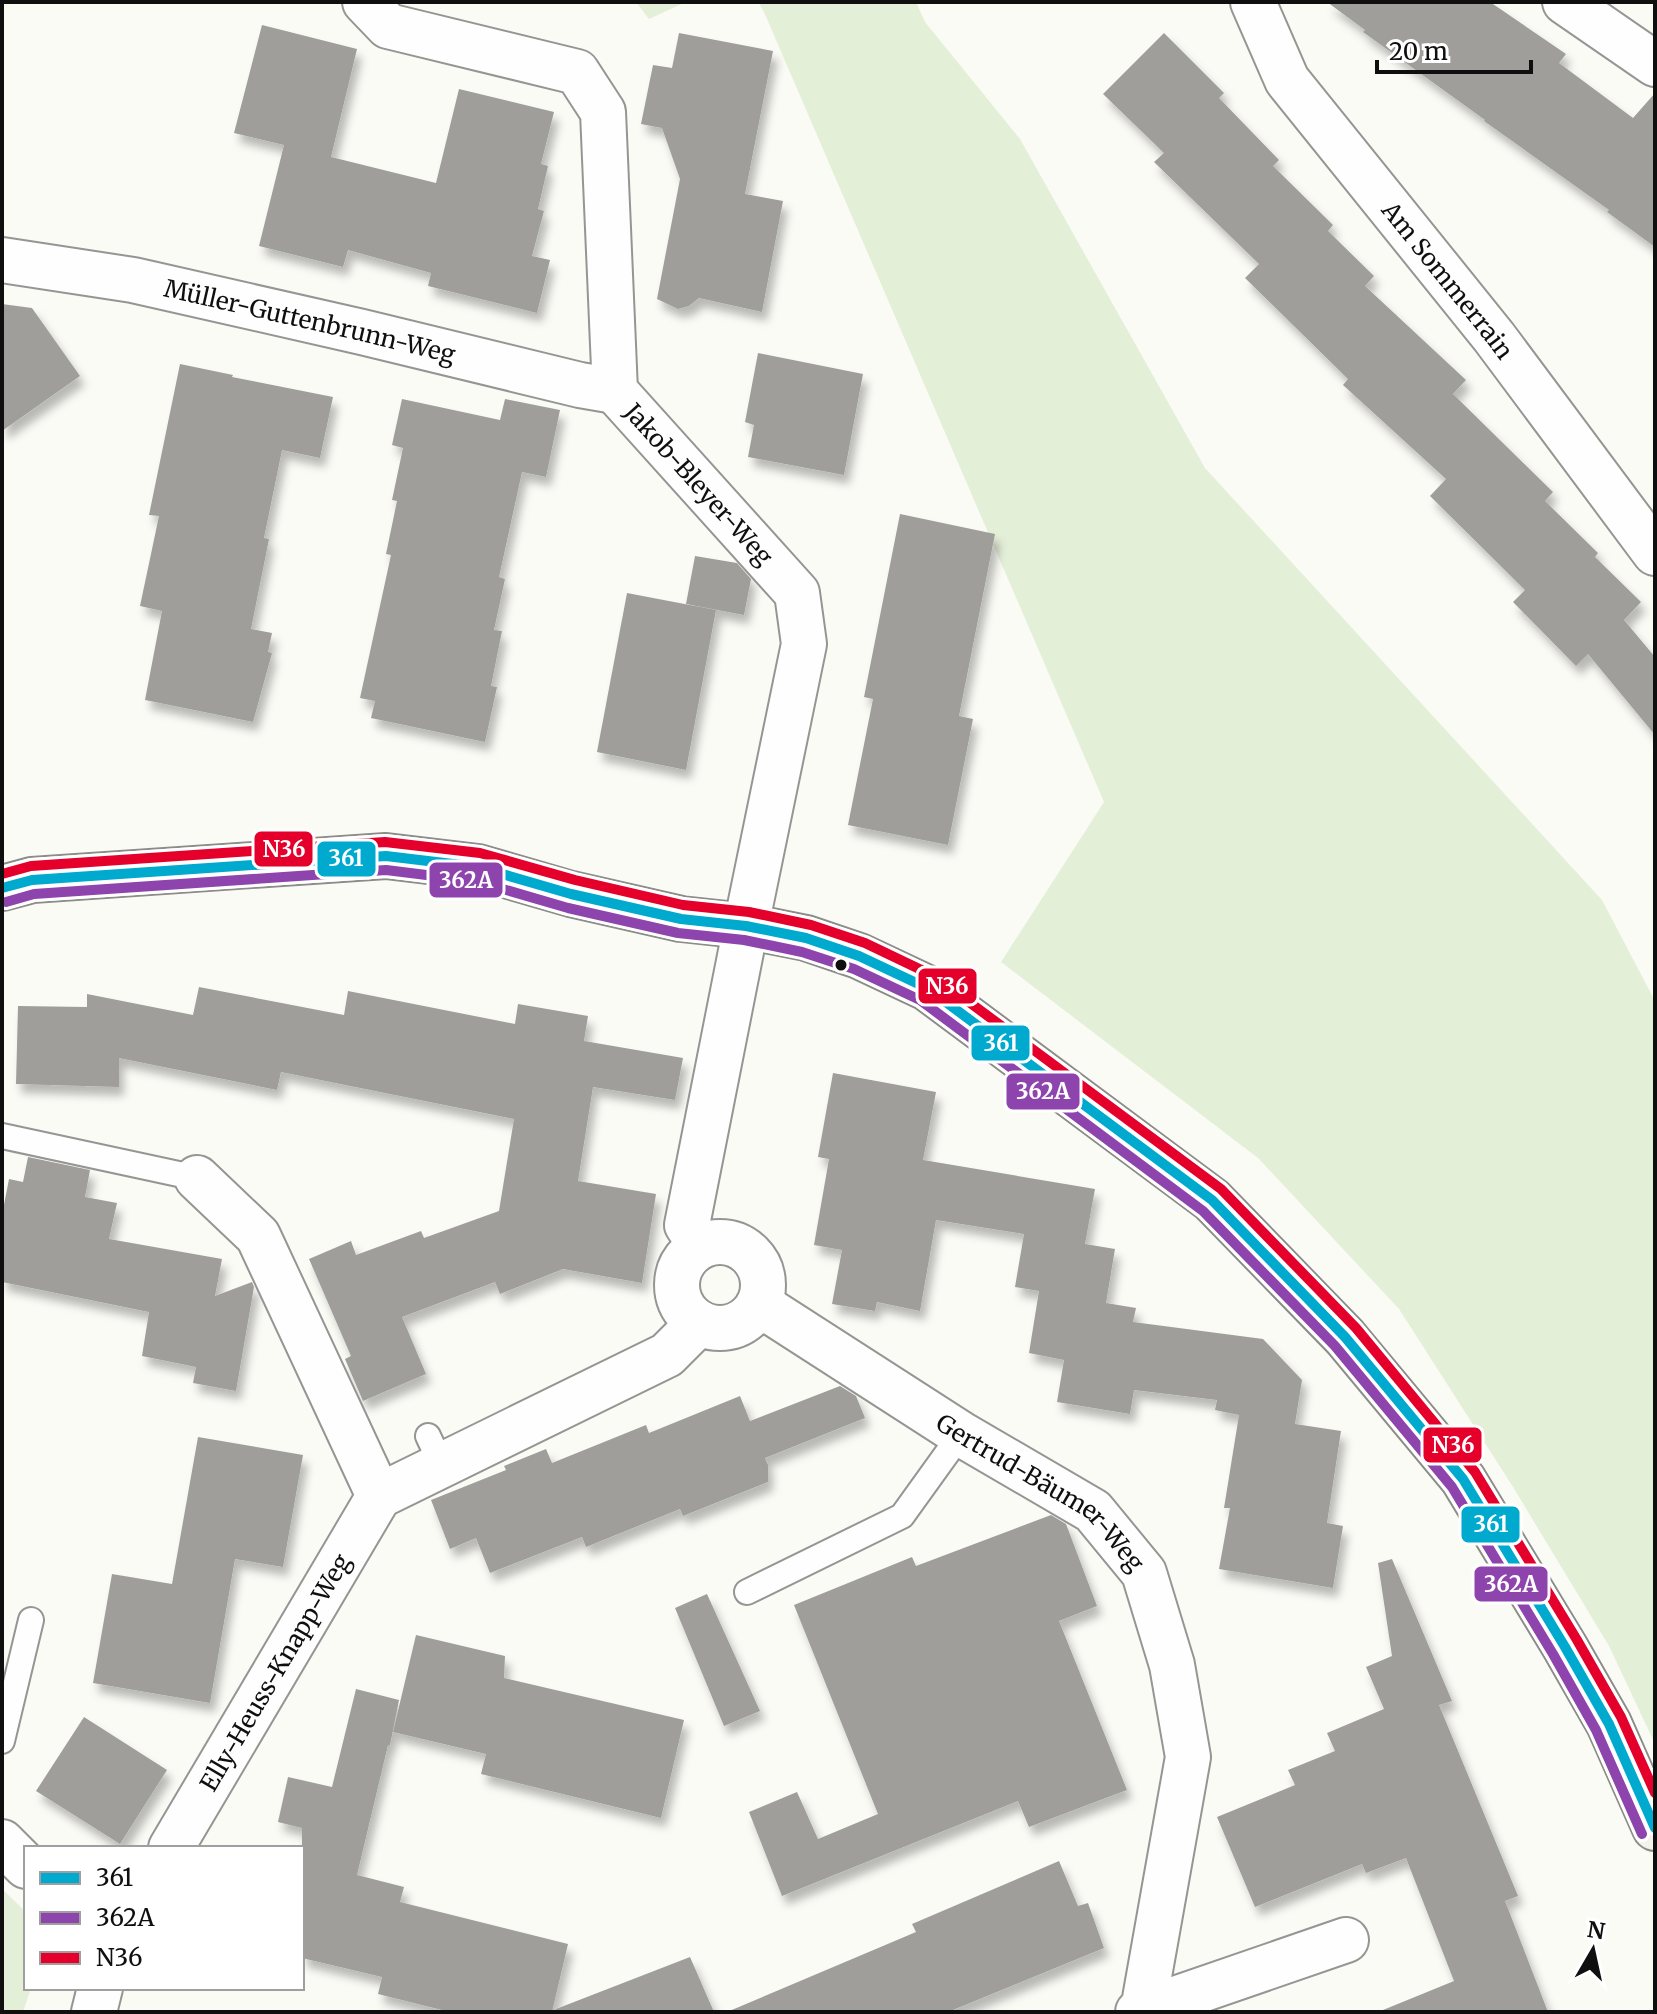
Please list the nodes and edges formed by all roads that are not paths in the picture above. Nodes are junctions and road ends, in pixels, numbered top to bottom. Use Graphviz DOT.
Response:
graph roads {
  1 [pos="365,2"];
  2 [pos="1253,2"];
  3 [pos="1565,2"];
  4 [pos="1655,64"];
  5 [pos="2,260"];
  6 [pos="615,391"];
  7 [pos="1655,553"];
  8 [pos="2,888"];
  9 [pos="746,926"];
  10 [pos="2,1136"];
  11 [pos="197,1178"];
  12 [pos="701,1246"];
  13 [pos="759,1304"];
  14 [pos="699,1323"];
  15 [pos="961,1434"];
  16 [pos="379,1496"];
  17 [pos="747,1592"];
  18 [pos="31,1620"];
  19 [pos="2,1741"];
  20 [pos="1655,1828"];
  21 [pos="2,1842"];
  22 [pos="172,1846"];
  23 [pos="24,1864"];
  24 [pos="1346,1940"];
  25 [pos="1141,2011"];
  1 -- 6 [label="street, Jakob-Bleyer-Weg"];
  2 -- 7 [label="street, Am Sommerrain"];
  3 -- 4 [label="street"];
  5 -- 6 [label="street, Müller-Guttenbrunn-Weg"];
  6 -- 9 [label="street, Jakob-Bleyer-Weg"];
  8 -- 9 [label="street"];
  9 -- 12 [label="street"];
  9 -- 20 [label="street"];
  10 -- 11 [label="lane"];
  11 -- 16 [label="street"];
  12 -- 13 [label="street"];
  12 -- 14 [label="street"];
  13 -- 14 [label="street"];
  13 -- 15 [label="street, Gertrud-Bäumer-Weg"];
  14 -- 16 [label="street"];
  15 -- 17 [label="lane"];
  15 -- 25 [label="street, Gertrud-Bäumer-Weg"];
  16 -- 22 [label="street, Elly-Heuss-Knapp-Weg"];
  18 -- 19 [label="lane"];
  21 -- 23 [label="street"];
  24 -- 25 [label="street, Gertrud-Bäumer-Weg"];
}
